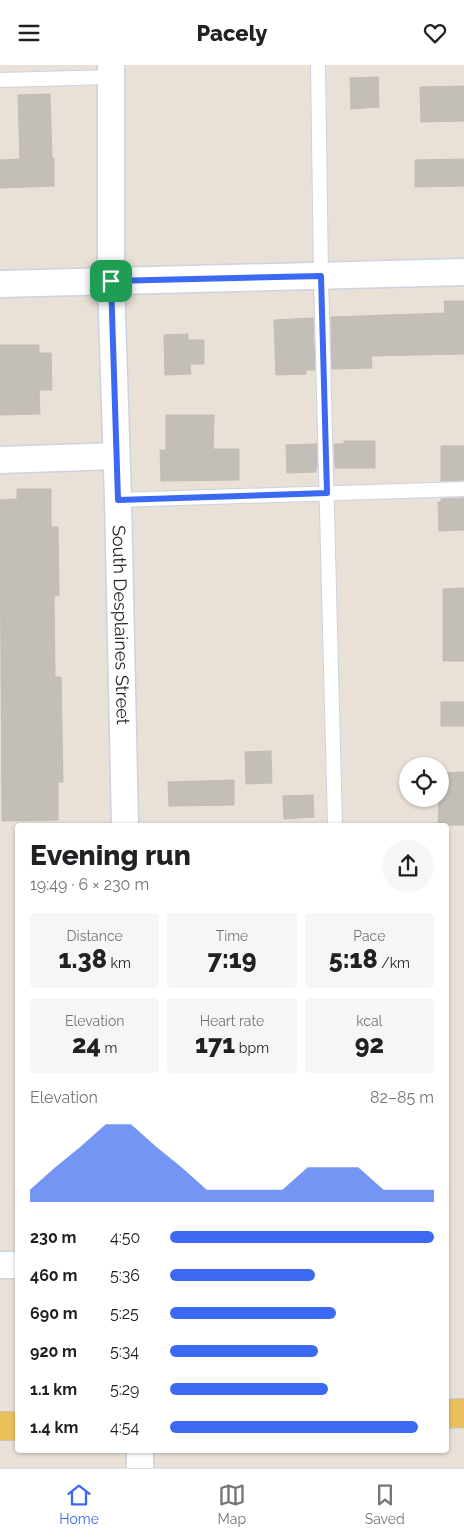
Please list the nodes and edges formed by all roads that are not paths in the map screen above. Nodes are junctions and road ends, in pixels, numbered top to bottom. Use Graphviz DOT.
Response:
graph roads {
  1 [pos="318,65"];
  2 [pos="111,71"];
  3 [pos="0,80"];
  4 [pos="464,272"];
  5 [pos="321,276"];
  6 [pos="111,281"];
  7 [pos="0,284"];
  8 [pos="116,456"];
  9 [pos="0,460"];
  10 [pos="464,489"];
  11 [pos="327,493"];
  12 [pos="118,500"];
  13 [pos="125,823"];
  14 [pos="335,823"];
  15 [pos="0,1265"];
  16 [pos="15,1265"];
  17 [pos="464,1413"];
  18 [pos="449,1414"];
  19 [pos="0,1426"];
  20 [pos="15,1426"];
  21 [pos="140,1453"];
  22 [pos="140,1468"];
  1 -- 5 [label="lane"];
  2 -- 3 [label="lane"];
  2 -- 6 [label="street, South Desplaines Street"];
  4 -- 5 [label="street"];
  5 -- 6 [label="street"];
  5 -- 11 [label="lane"];
  6 -- 7 [label="street"];
  6 -- 8 [label="street, South Desplaines Street"];
  8 -- 9 [label="street"];
  8 -- 12 [label="street, South Desplaines Street"];
  10 -- 11 [label="lane"];
  11 -- 12 [label="lane"];
  11 -- 14 [label="lane"];
  12 -- 13 [label="street, South Desplaines Street"];
  15 -- 16 [label="street"];
  17 -- 18 [label="main road"];
  19 -- 20 [label="main road"];
  21 -- 22 [label="street"];
}
